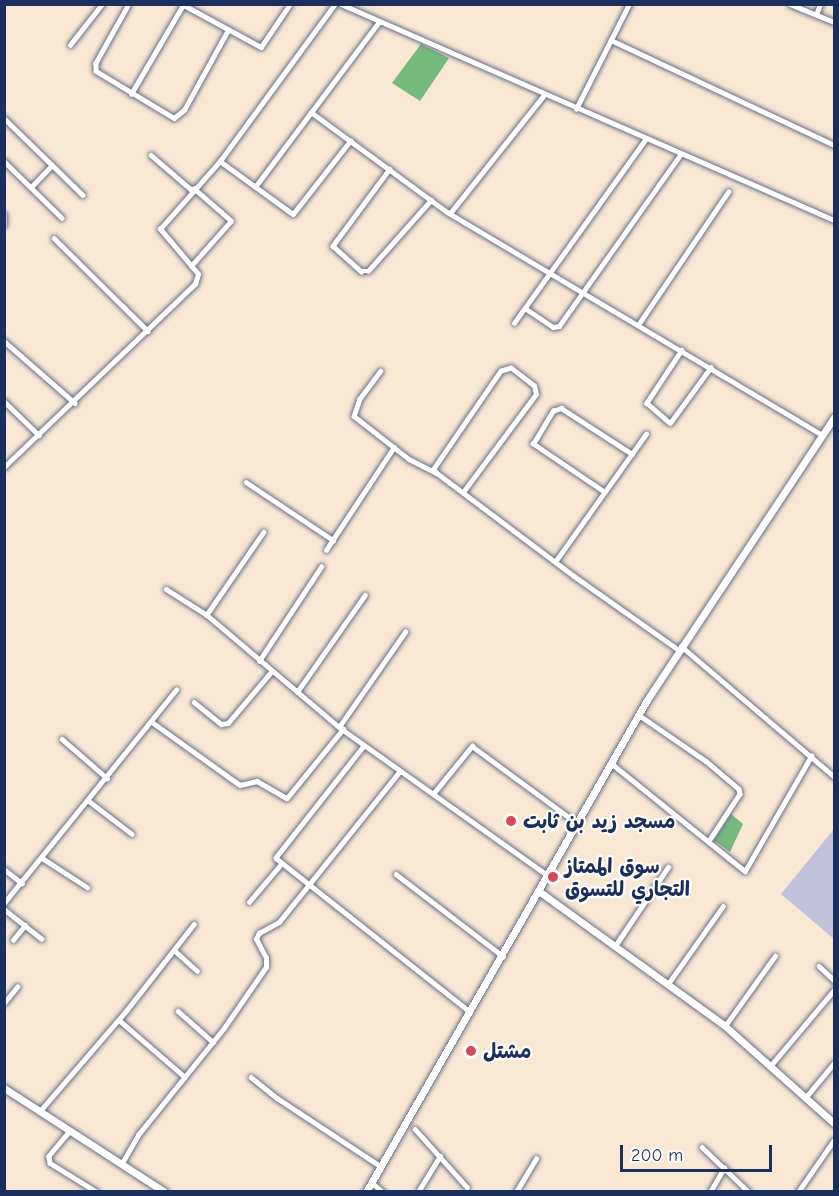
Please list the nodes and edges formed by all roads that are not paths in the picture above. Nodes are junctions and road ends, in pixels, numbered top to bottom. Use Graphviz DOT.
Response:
graph roads {
  1 [pos="102,4"];
  2 [pos="129,4"];
  3 [pos="290,4"];
  4 [pos="335,4"];
  5 [pos="341,4"];
  6 [pos="629,4"];
  7 [pos="790,4"];
  8 [pos="820,4"];
  9 [pos="182,5"];
  10 [pos="816,15"];
  11 [pos="379,22"];
  12 [pos="834,22"];
  13 [pos="228,30"];
  14 [pos="611,40"];
  15 [pos="70,45"];
  16 [pos="131,94"];
  17 [pos="544,95"];
  18 [pos="576,109"];
  19 [pos="311,112"];
  20 [pos="4,118"];
  21 [pos="645,140"];
  22 [pos="350,141"];
  23 [pos="834,145"];
  24 [pos="151,155"];
  25 [pos="680,155"];
  26 [pos="4,161"];
  27 [pos="220,161"];
  28 [pos="52,165"];
  29 [pos="390,169"];
  30 [pos="31,187"];
  31 [pos="255,187"];
  32 [pos="194,190"];
  33 [pos="728,192"];
  34 [pos="83,195"];
  35 [pos="431,200"];
  36 [pos="452,212"];
  37 [pos="4,214"];
  38 [pos="62,218"];
  39 [pos="834,220"];
  40 [pos="4,225"];
  41 [pos="54,238"];
  42 [pos="191,266"];
  43 [pos="550,272"];
  44 [pos="584,292"];
  45 [pos="525,308"];
  46 [pos="514,323"];
  47 [pos="638,325"];
  48 [pos="148,331"];
  49 [pos="4,341"];
  50 [pos="682,350"];
  51 [pos="711,368"];
  52 [pos="381,371"];
  53 [pos="4,401"];
  54 [pos="75,404"];
  55 [pos="834,417"];
  56 [pos="646,434"];
  57 [pos="39,435"];
  58 [pos="822,435"];
  59 [pos="394,447"];
  60 [pos="632,454"];
  61 [pos="4,467"];
  62 [pos="437,473"];
  63 [pos="246,482"];
  64 [pos="463,492"];
  65 [pos="604,492"];
  66 [pos="264,532"];
  67 [pos="333,540"];
  68 [pos="326,550"];
  69 [pos="555,562"];
  70 [pos="321,567"];
  71 [pos="166,589"];
  72 [pos="365,595"];
  73 [pos="207,615"];
  74 [pos="405,632"];
  75 [pos="680,648"];
  76 [pos="258,661"];
  77 [pos="271,672"];
  78 [pos="176,690"];
  79 [pos="297,692"];
  80 [pos="194,702"];
  81 [pos="639,715"];
  82 [pos="152,722"];
  83 [pos="341,728"];
  84 [pos="62,739"];
  85 [pos="364,746"];
  86 [pos="811,756"];
  87 [pos="611,763"];
  88 [pos="400,771"];
  89 [pos="834,773"];
  90 [pos="107,778"];
  91 [pos="433,794"];
  92 [pos="89,801"];
  93 [pos="578,824"];
  94 [pos="132,834"];
  95 [pos="709,841"];
  96 [pos="42,858"];
  97 [pos="280,864"];
  98 [pos="668,867"];
  99 [pos="4,869"];
  100 [pos="396,874"];
  101 [pos="549,876"];
  102 [pos="22,884"];
  103 [pos="309,885"];
  104 [pos="87,888"];
  105 [pos="540,892"];
  106 [pos="249,902"];
  107 [pos="4,903"];
  108 [pos="723,906"];
  109 [pos="4,909"];
  110 [pos="194,924"];
  111 [pos="25,925"];
  112 [pos="42,939"];
  113 [pos="13,940"];
  114 [pos="615,946"];
  115 [pos="174,950"];
  116 [pos="503,956"];
  117 [pos="775,956"];
  118 [pos="819,966"];
  119 [pos="197,971"];
  120 [pos="834,980"];
  121 [pos="668,984"];
  122 [pos="17,987"];
  123 [pos="834,990"];
  124 [pos="4,1003"];
  125 [pos="178,1011"];
  126 [pos="471,1012"];
  127 [pos="119,1020"];
  128 [pos="725,1026"];
  129 [pos="213,1042"];
  130 [pos="834,1063"];
  131 [pos="772,1064"];
  132 [pos="185,1077"];
  133 [pos="251,1077"];
  134 [pos="4,1088"];
  135 [pos="806,1097"];
  136 [pos="40,1111"];
  137 [pos="834,1123"];
  138 [pos="415,1129"];
  139 [pos="70,1131"];
  140 [pos="834,1140"];
  141 [pos="702,1147"];
  142 [pos="440,1156"];
  143 [pos="536,1159"];
  144 [pos="122,1163"];
  145 [pos="380,1166"];
  146 [pos="724,1168"];
  147 [pos="371,1182"];
  148 [pos="467,1187"];
  149 [pos="97,1191"];
  150 [pos="165,1191"];
  151 [pos="366,1191"];
  152 [pos="383,1191"];
  153 [pos="418,1191"];
  154 [pos="516,1191"];
  155 [pos="710,1191"];
  156 [pos="749,1191"];
  157 [pos="798,1191"];
  1 -- 15 [label="street"];
  2 -- 16 [label="street"];
  3 -- 13 [label="street"];
  4 -- 27 [label="street"];
  5 -- 11 [label="street"];
  6 -- 14 [label="street"];
  7 -- 10 [label="street"];
  8 -- 10 [label="street"];
  9 -- 13 [label="street"];
  9 -- 16 [label="street"];
  10 -- 12 [label="street"];
  11 -- 17 [label="street"];
  11 -- 19 [label="street"];
  13 -- 16 [label="street"];
  14 -- 18 [label="street"];
  14 -- 23 [label="street"];
  17 -- 18 [label="street"];
  17 -- 36 [label="street"];
  18 -- 21 [label="street"];
  19 -- 22 [label="street"];
  19 -- 31 [label="street"];
  20 -- 28 [label="street"];
  21 -- 25 [label="street"];
  21 -- 43 [label="street"];
  22 -- 29 [label="street"];
  22 -- 31 [label="street"];
  24 -- 32 [label="street"];
  25 -- 39 [label="street"];
  25 -- 44 [label="street"];
  26 -- 30 [label="street"];
  27 -- 31 [label="street"];
  27 -- 32 [label="street"];
  28 -- 30 [label="street"];
  28 -- 34 [label="street"];
  29 -- 35 [label="street"];
  29 -- 35 [label="street"];
  30 -- 38 [label="street"];
  32 -- 42 [label="street"];
  32 -- 42 [label="street"];
  33 -- 47 [label="street"];
  35 -- 36 [label="street"];
  36 -- 43 [label="street"];
  37 -- 40 [label="street"];
  41 -- 48 [label="street"];
  42 -- 48 [label="street"];
  43 -- 44 [label="street"];
  43 -- 45 [label="street"];
  44 -- 45 [label="street"];
  44 -- 47 [label="street"];
  45 -- 46 [label="street"];
  47 -- 50 [label="street"];
  48 -- 54 [label="street"];
  49 -- 54 [label="street"];
  50 -- 51 [label="street"];
  50 -- 51 [label="street"];
  51 -- 58 [label="street"];
  52 -- 59 [label="street"];
  53 -- 57 [label="street"];
  54 -- 57 [label="street"];
  55 -- 58 [label="main road"];
  56 -- 60 [label="street"];
  57 -- 61 [label="street"];
  58 -- 75 [label="main road"];
  59 -- 62 [label="street"];
  59 -- 67 [label="street"];
  60 -- 65 [label="street"];
  60 -- 65 [label="street"];
  62 -- 64 [label="street"];
  62 -- 64 [label="street"];
  63 -- 67 [label="street"];
  64 -- 69 [label="street"];
  65 -- 69 [label="street"];
  66 -- 73 [label="street"];
  67 -- 68 [label="street"];
  69 -- 75 [label="street"];
  70 -- 76 [label="street"];
  71 -- 73 [label="street"];
  72 -- 79 [label="street"];
  73 -- 76 [label="street"];
  74 -- 83 [label="street"];
  75 -- 81 [label="main road"];
  75 -- 86 [label="street"];
  76 -- 77 [label="street"];
  77 -- 79 [label="street"];
  77 -- 80 [label="street"];
  78 -- 82 [label="street"];
  79 -- 83 [label="street"];
  81 -- 87 [label="main road"];
  81 -- 95 [label="street"];
  82 -- 83 [label="street"];
  82 -- 90 [label="street"];
  83 -- 85 [label="street"];
  84 -- 90 [label="street"];
  85 -- 88 [label="street"];
  85 -- 97 [label="street"];
  86 -- 89 [label="street"];
  86 -- 95 [label="street"];
  87 -- 93 [label="main road"];
  87 -- 95 [label="street"];
  88 -- 91 [label="street"];
  88 -- 103 [label="street"];
  90 -- 92 [label="street"];
  91 -- 93 [label="street"];
  91 -- 101 [label="street"];
  92 -- 94 [label="street"];
  92 -- 96 [label="street"];
  93 -- 101 [label="main road"];
  96 -- 102 [label="street"];
  96 -- 104 [label="street"];
  97 -- 103 [label="street"];
  97 -- 106 [label="street"];
  98 -- 114 [label="street"];
  99 -- 102 [label="street"];
  100 -- 116 [label="street"];
  101 -- 105 [label="main road"];
  102 -- 107 [label="street"];
  103 -- 126 [label="street"];
  103 -- 129 [label="street"];
  105 -- 114 [label="main road"];
  105 -- 116 [label="main road"];
  108 -- 121 [label="street"];
  109 -- 111 [label="street"];
  110 -- 115 [label="street"];
  111 -- 112 [label="street"];
  111 -- 113 [label="street"];
  114 -- 121 [label="main road"];
  115 -- 119 [label="street"];
  115 -- 127 [label="street"];
  116 -- 126 [label="main road"];
  117 -- 128 [label="street"];
  118 -- 120 [label="street"];
  121 -- 128 [label="main road"];
  122 -- 124 [label="street"];
  123 -- 131 [label="street"];
  125 -- 129 [label="street"];
  126 -- 145 [label="main road"];
  127 -- 132 [label="street"];
  127 -- 136 [label="street"];
  128 -- 131 [label="main road"];
  129 -- 132 [label="street"];
  130 -- 135 [label="street"];
  131 -- 135 [label="main road"];
  132 -- 144 [label="street"];
  133 -- 145 [label="street"];
  134 -- 136 [label="main road"];
  135 -- 137 [label="main road"];
  136 -- 139 [label="main road"];
  138 -- 142 [label="street"];
  139 -- 144 [label="main road"];
  139 -- 149 [label="street"];
  140 -- 157 [label="street"];
  141 -- 146 [label="street"];
  142 -- 148 [label="street"];
  142 -- 153 [label="street"];
  143 -- 154 [label="street"];
  144 -- 150 [label="main road"];
  145 -- 147 [label="main road"];
  146 -- 155 [label="street"];
  146 -- 156 [label="street"];
  147 -- 151 [label="main road"];
  147 -- 152 [label="street"];
}
